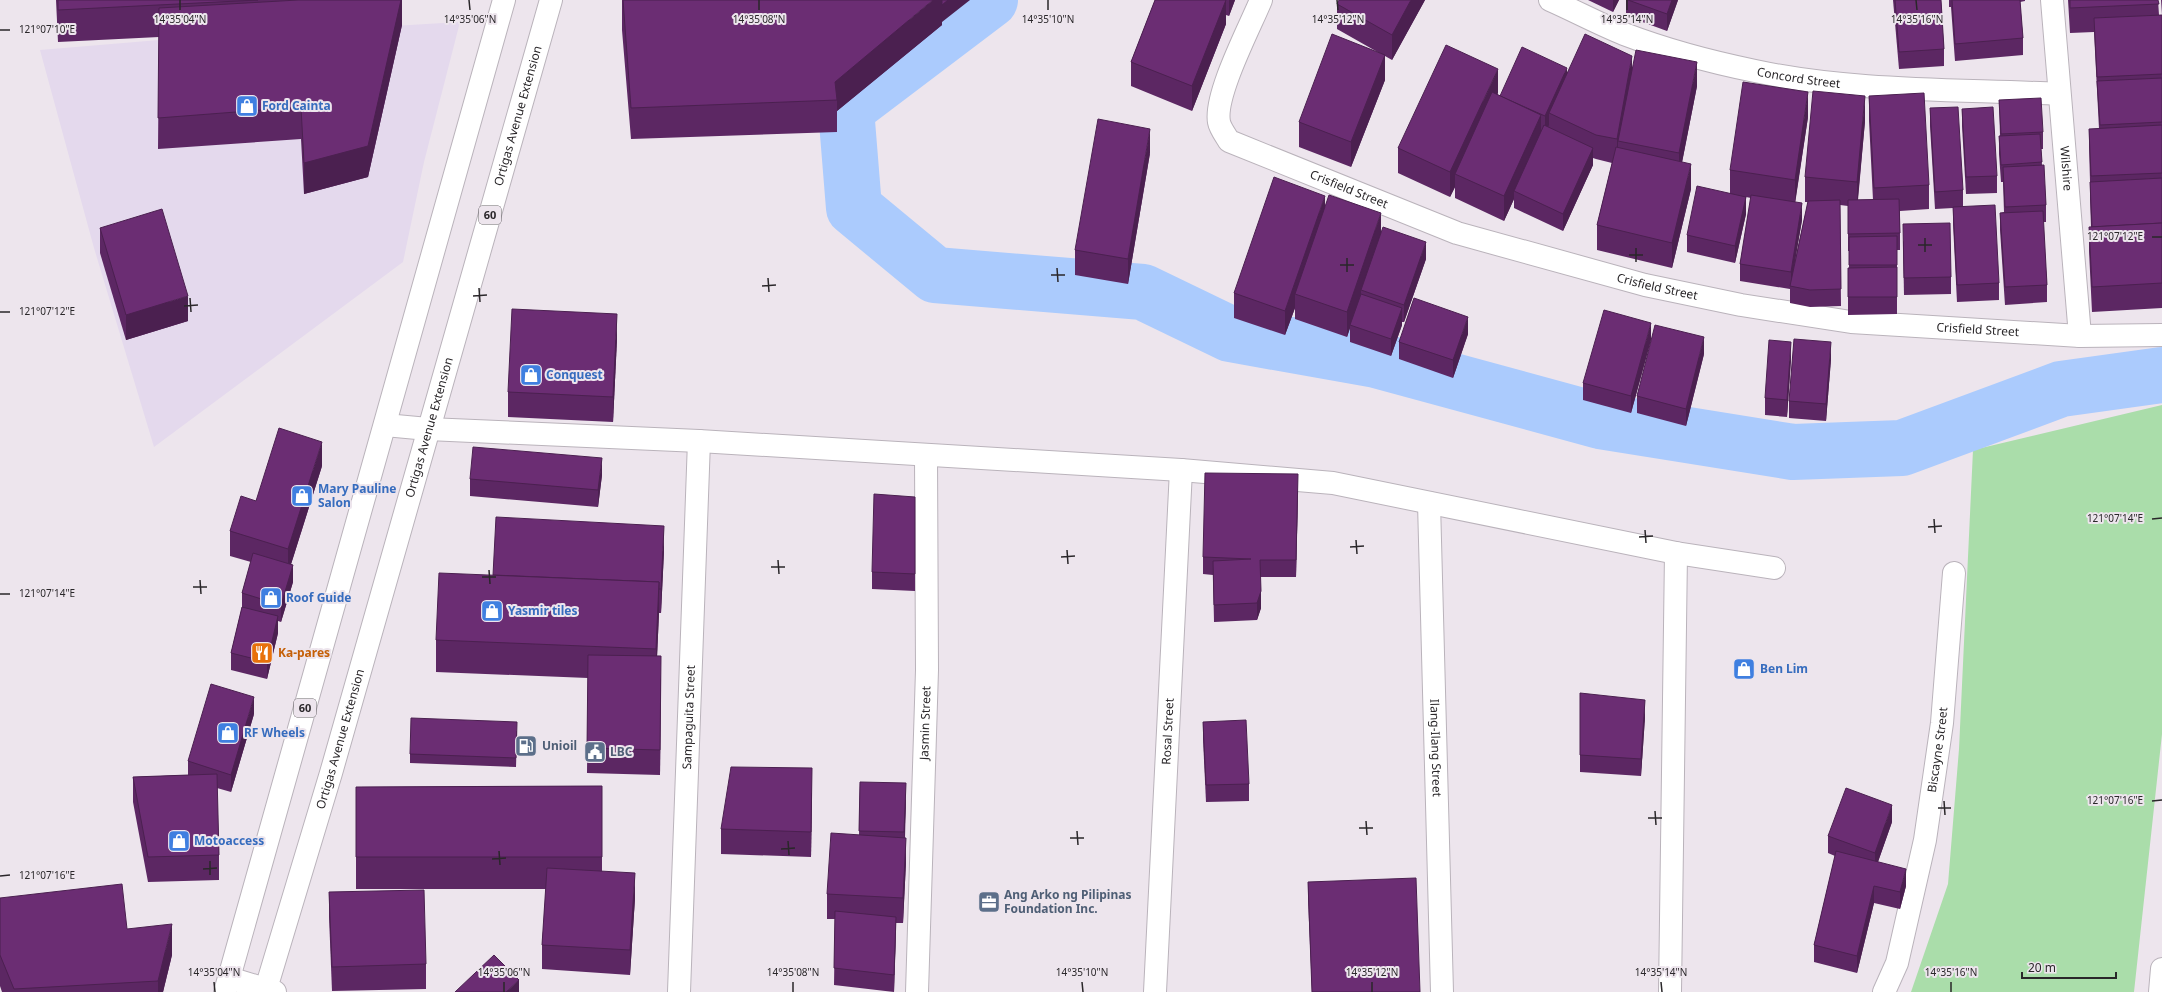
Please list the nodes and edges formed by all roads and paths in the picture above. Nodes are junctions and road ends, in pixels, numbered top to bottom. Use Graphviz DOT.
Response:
graph roads {
  1 [pos="504,0"];
  2 [pos="551,0"];
  3 [pos="1261,0"];
  4 [pos="1550,0"];
  5 [pos="2052,0"];
  6 [pos="2059,94"];
  7 [pos="2162,335"];
  8 [pos="2080,336"];
  9 [pos="385,425"];
  10 [pos="428,429"];
  11 [pos="699,441"];
  12 [pos="926,455"];
  13 [pos="1181,470"];
  14 [pos="1429,503"];
  15 [pos="1676,553"];
  16 [pos="1774,568"];
  17 [pos="1954,573"];
  18 [pos="2162,969"];
  19 [pos="227,985"];
  20 [pos="269,991"];
  21 [pos="680,992"];
  22 [pos="917,992"];
  23 [pos="1155,992"];
  24 [pos="1442,992"];
  25 [pos="1670,992"];
  26 [pos="1884,992"];
  27 [pos="2160,992"];
  1 -- 9 [label="street, 60"];
  2 -- 10 [label="street, Ortigas Avenue Extension / 60"];
  3 -- 8 [label="street, Crisfield Street"];
  4 -- 6 [label="street, Concord Street"];
  5 -- 6 [label="street, Wilshire"];
  6 -- 8 [label="street, Wilshire"];
  7 -- 8 [label="street, Crisfield Street"];
  9 -- 10 [label="street"];
  9 -- 19 [label="street, 60"];
  10 -- 11 [label="street"];
  10 -- 20 [label="street, Ortigas Avenue Extension / 60"];
  11 -- 12 [label="street"];
  11 -- 21 [label="street, Sampaguita Street"];
  12 -- 13 [label="street"];
  12 -- 22 [label="street, Jasmin Street"];
  13 -- 14 [label="street"];
  13 -- 23 [label="street, Rosal Street"];
  14 -- 15 [label="street"];
  14 -- 24 [label="street, Ilang-Ilang Street"];
  15 -- 16 [label="street"];
  15 -- 25 [label="street"];
  17 -- 26 [label="street, Biscayne Street"];
  18 -- 27 [label="street"];
  19 -- 20 [label="street"];
}
